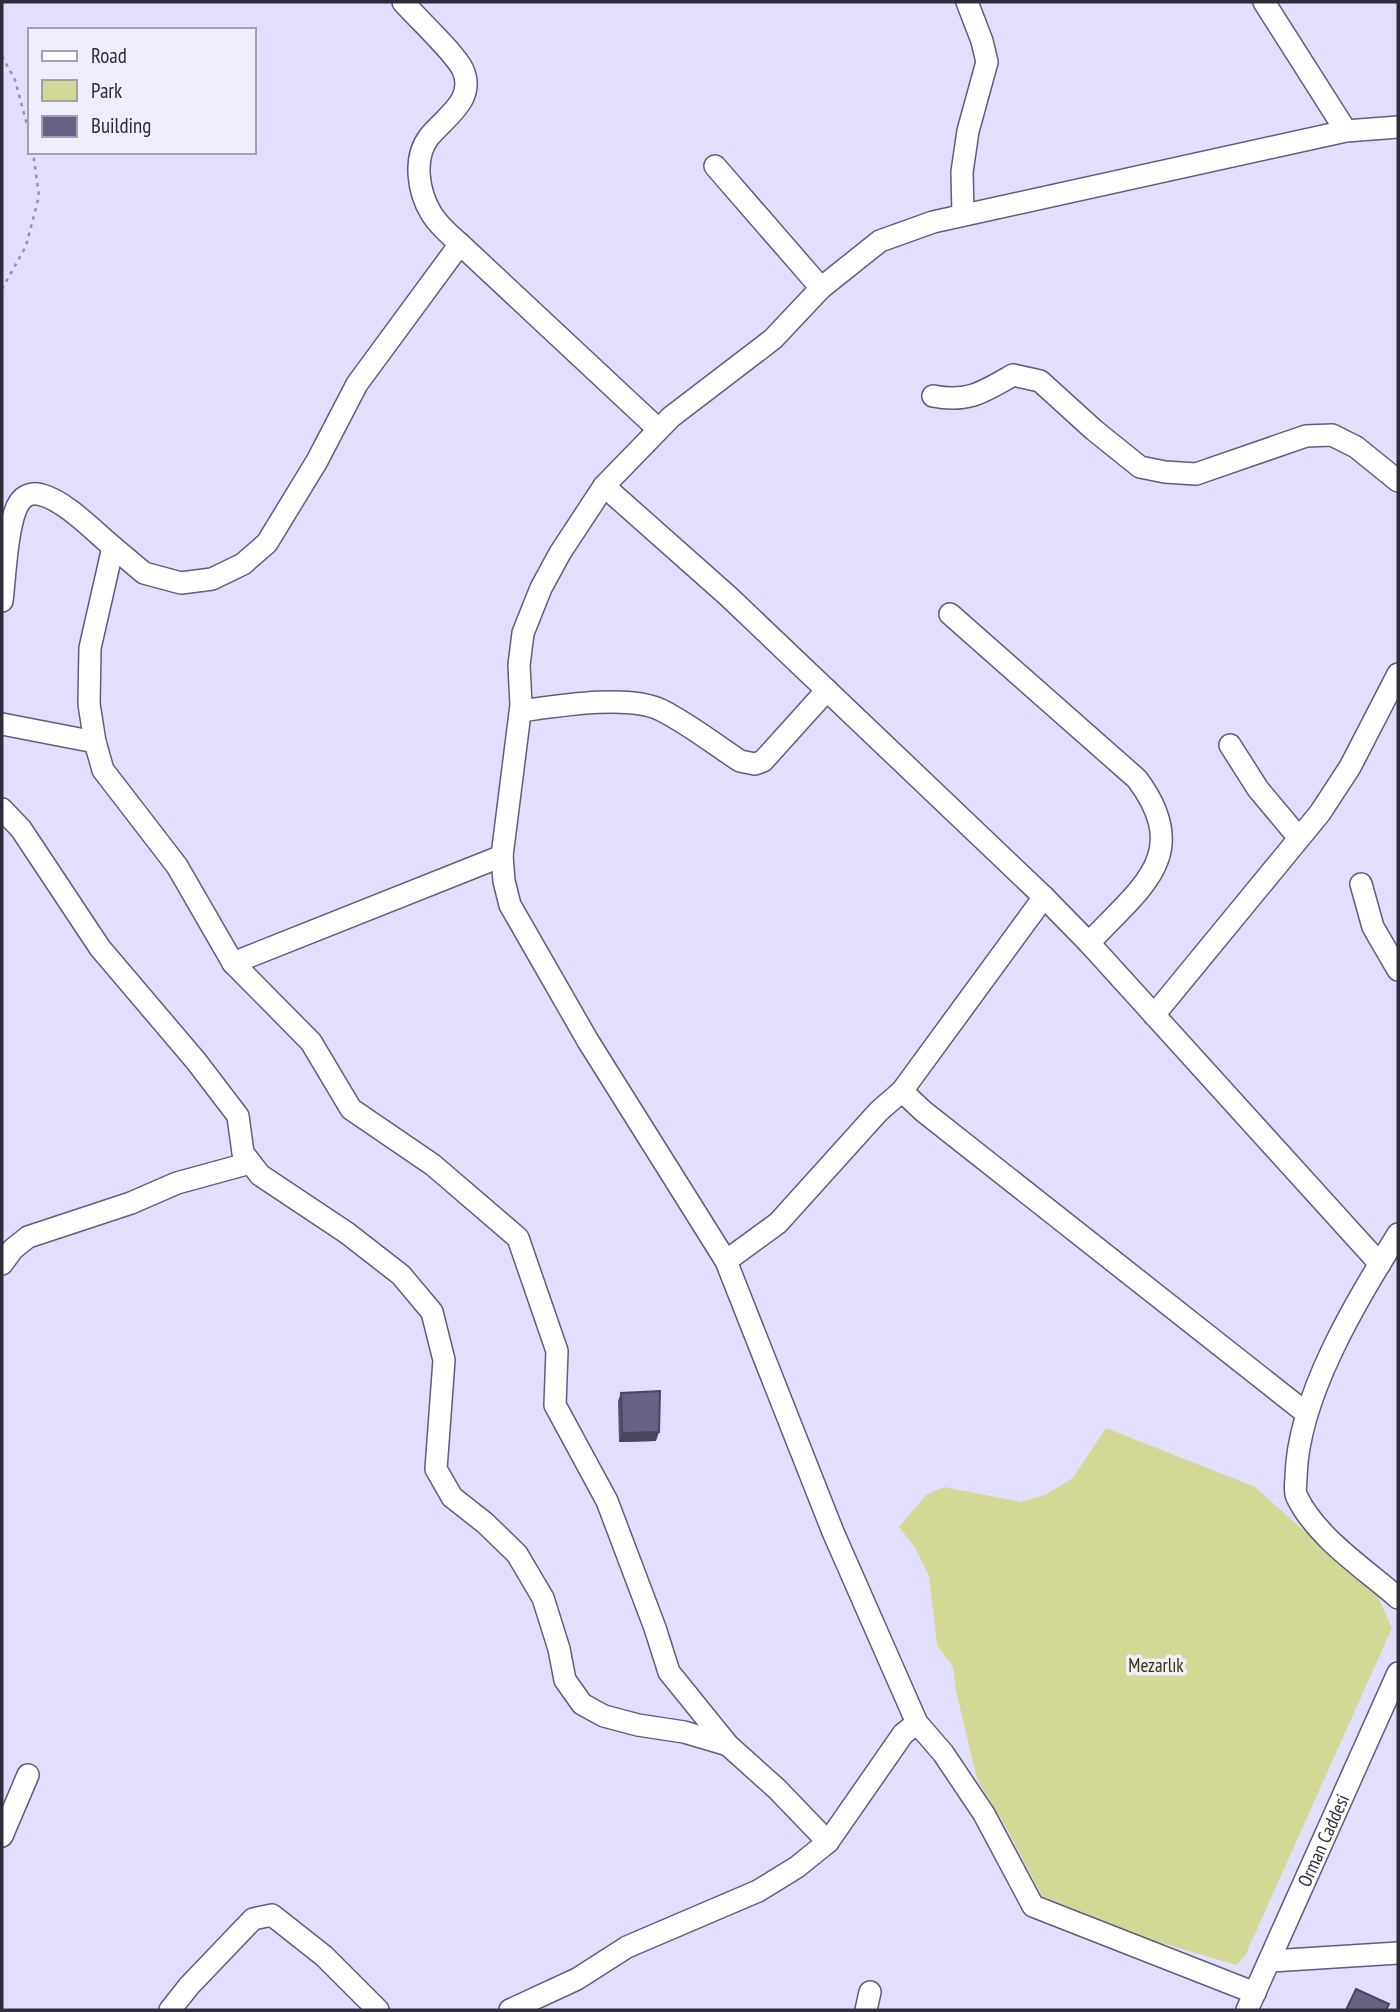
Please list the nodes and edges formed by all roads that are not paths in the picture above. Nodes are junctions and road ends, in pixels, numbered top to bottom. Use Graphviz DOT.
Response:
graph roads {
  1 [pos="403,2"];
  2 [pos="967,2"];
  3 [pos="1264,2"];
  4 [pos="1398,127"];
  5 [pos="1346,131"];
  6 [pos="715,166"];
  7 [pos="963,215"];
  8 [pos="460,244"];
  9 [pos="821,288"];
  10 [pos="933,396"];
  11 [pos="658,429"];
  12 [pos="1398,481"];
  13 [pos="604,485"];
  14 [pos="113,547"];
  15 [pos="2,601"];
  16 [pos="950,614"];
  17 [pos="1398,674"];
  18 [pos="827,690"];
  19 [pos="521,711"];
  20 [pos="2,724"];
  21 [pos="95,742"];
  22 [pos="1230,745"];
  23 [pos="2,809"];
  24 [pos="1299,838"];
  25 [pos="502,856"];
  26 [pos="1361,884"];
  27 [pos="1044,897"];
  28 [pos="1089,943"];
  29 [pos="233,962"];
  30 [pos="1398,970"];
  31 [pos="1154,1015"];
  32 [pos="902,1091"];
  33 [pos="250,1163"];
  34 [pos="1398,1234"];
  35 [pos="726,1261"];
  36 [pos="2,1264"];
  37 [pos="1380,1264"];
  38 [pos="1306,1413"];
  39 [pos="1398,1598"];
  40 [pos="1398,1673"];
  41 [pos="917,1723"];
  42 [pos="728,1745"];
  43 [pos="28,1775"];
  44 [pos="2,1836"];
  45 [pos="828,1842"];
  46 [pos="1398,1953"];
  47 [pos="1270,1961"];
  48 [pos="1251,2002"];
  49 [pos="170,2010"];
  50 [pos="378,2010"];
  51 [pos="510,2010"];
  1 -- 8 [label="street"];
  2 -- 7 [label="street"];
  3 -- 5 [label="street"];
  4 -- 5 [label="street"];
  5 -- 7 [label="street"];
  6 -- 9 [label="street"];
  7 -- 9 [label="street"];
  8 -- 11 [label="street"];
  8 -- 14 [label="street"];
  9 -- 11 [label="street"];
  10 -- 12 [label="street"];
  11 -- 13 [label="street"];
  13 -- 18 [label="street"];
  13 -- 19 [label="street"];
  14 -- 15 [label="street"];
  14 -- 21 [label="street"];
  16 -- 28 [label="street"];
  17 -- 24 [label="street"];
  18 -- 19 [label="street"];
  18 -- 27 [label="street"];
  19 -- 25 [label="street"];
  20 -- 21 [label="street"];
  21 -- 29 [label="street"];
  22 -- 24 [label="street"];
  23 -- 33 [label="street"];
  24 -- 31 [label="street"];
  25 -- 29 [label="street"];
  25 -- 35 [label="street"];
  26 -- 30 [label="street"];
  27 -- 28 [label="street"];
  27 -- 32 [label="street"];
  28 -- 31 [label="street"];
  29 -- 42 [label="street"];
  31 -- 37 [label="street"];
  32 -- 35 [label="street"];
  32 -- 38 [label="street"];
  33 -- 36 [label="street"];
  33 -- 42 [label="street"];
  34 -- 37 [label="street"];
  35 -- 41 [label="street"];
  37 -- 38 [label="street"];
  38 -- 39 [label="street"];
  40 -- 47 [label="street, Orman Caddesi"];
  41 -- 45 [label="street"];
  41 -- 48 [label="street"];
  42 -- 45 [label="street"];
  43 -- 44 [label="street"];
  45 -- 51 [label="street"];
  46 -- 47 [label="street"];
  47 -- 48 [label="street, Orman Caddesi"];
  49 -- 50 [label="street"];
}
